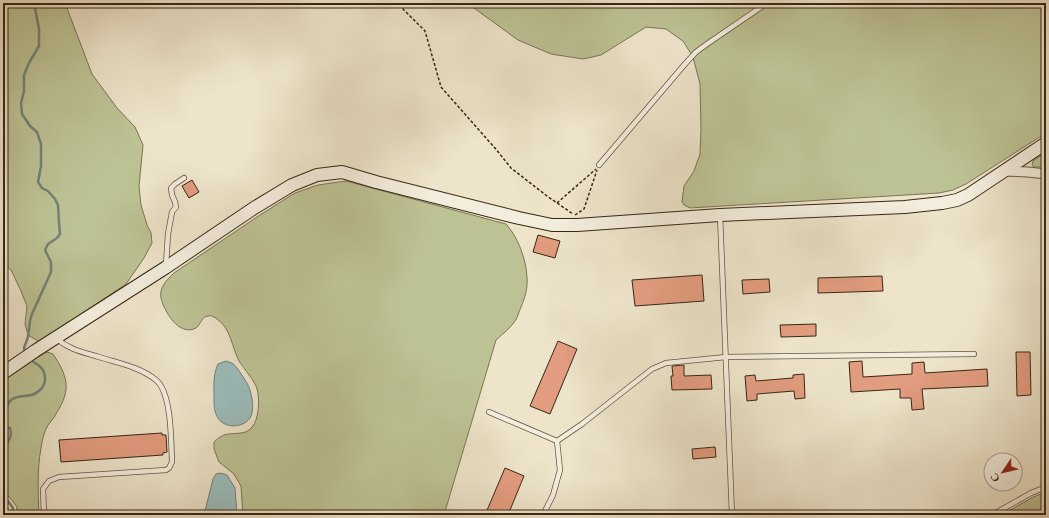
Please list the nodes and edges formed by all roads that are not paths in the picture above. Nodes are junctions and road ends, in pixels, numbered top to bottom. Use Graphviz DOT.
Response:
graph roads {
  1 [pos="767,3"];
  2 [pos="1046,143"];
  3 [pos="599,165"];
  4 [pos="1004,171"];
  5 [pos="1046,174"];
  6 [pos="184,178"];
  7 [pos="720,215"];
  8 [pos="165,268"];
  9 [pos="55,338"];
  10 [pos="974,354"];
  11 [pos="726,357"];
  12 [pos="3,373"];
  13 [pos="489,412"];
  14 [pos="557,440"];
  15 [pos="1046,486"];
  16 [pos="44,515"];
  17 [pos="543,515"];
  18 [pos="732,515"];
  19 [pos="992,515"];
  1 -- 3 [label="lane"];
  2 -- 4 [label="main road"];
  4 -- 5 [label="street"];
  4 -- 7 [label="main road"];
  6 -- 8 [label="lane"];
  7 -- 8 [label="main road"];
  7 -- 11 [label="lane"];
  8 -- 9 [label="main road"];
  9 -- 12 [label="main road"];
  9 -- 16 [label="lane"];
  10 -- 11 [label="lane"];
  11 -- 14 [label="lane"];
  11 -- 18 [label="lane"];
  13 -- 14 [label="lane"];
  14 -- 17 [label="lane"];
  15 -- 19 [label="lane"];
}
